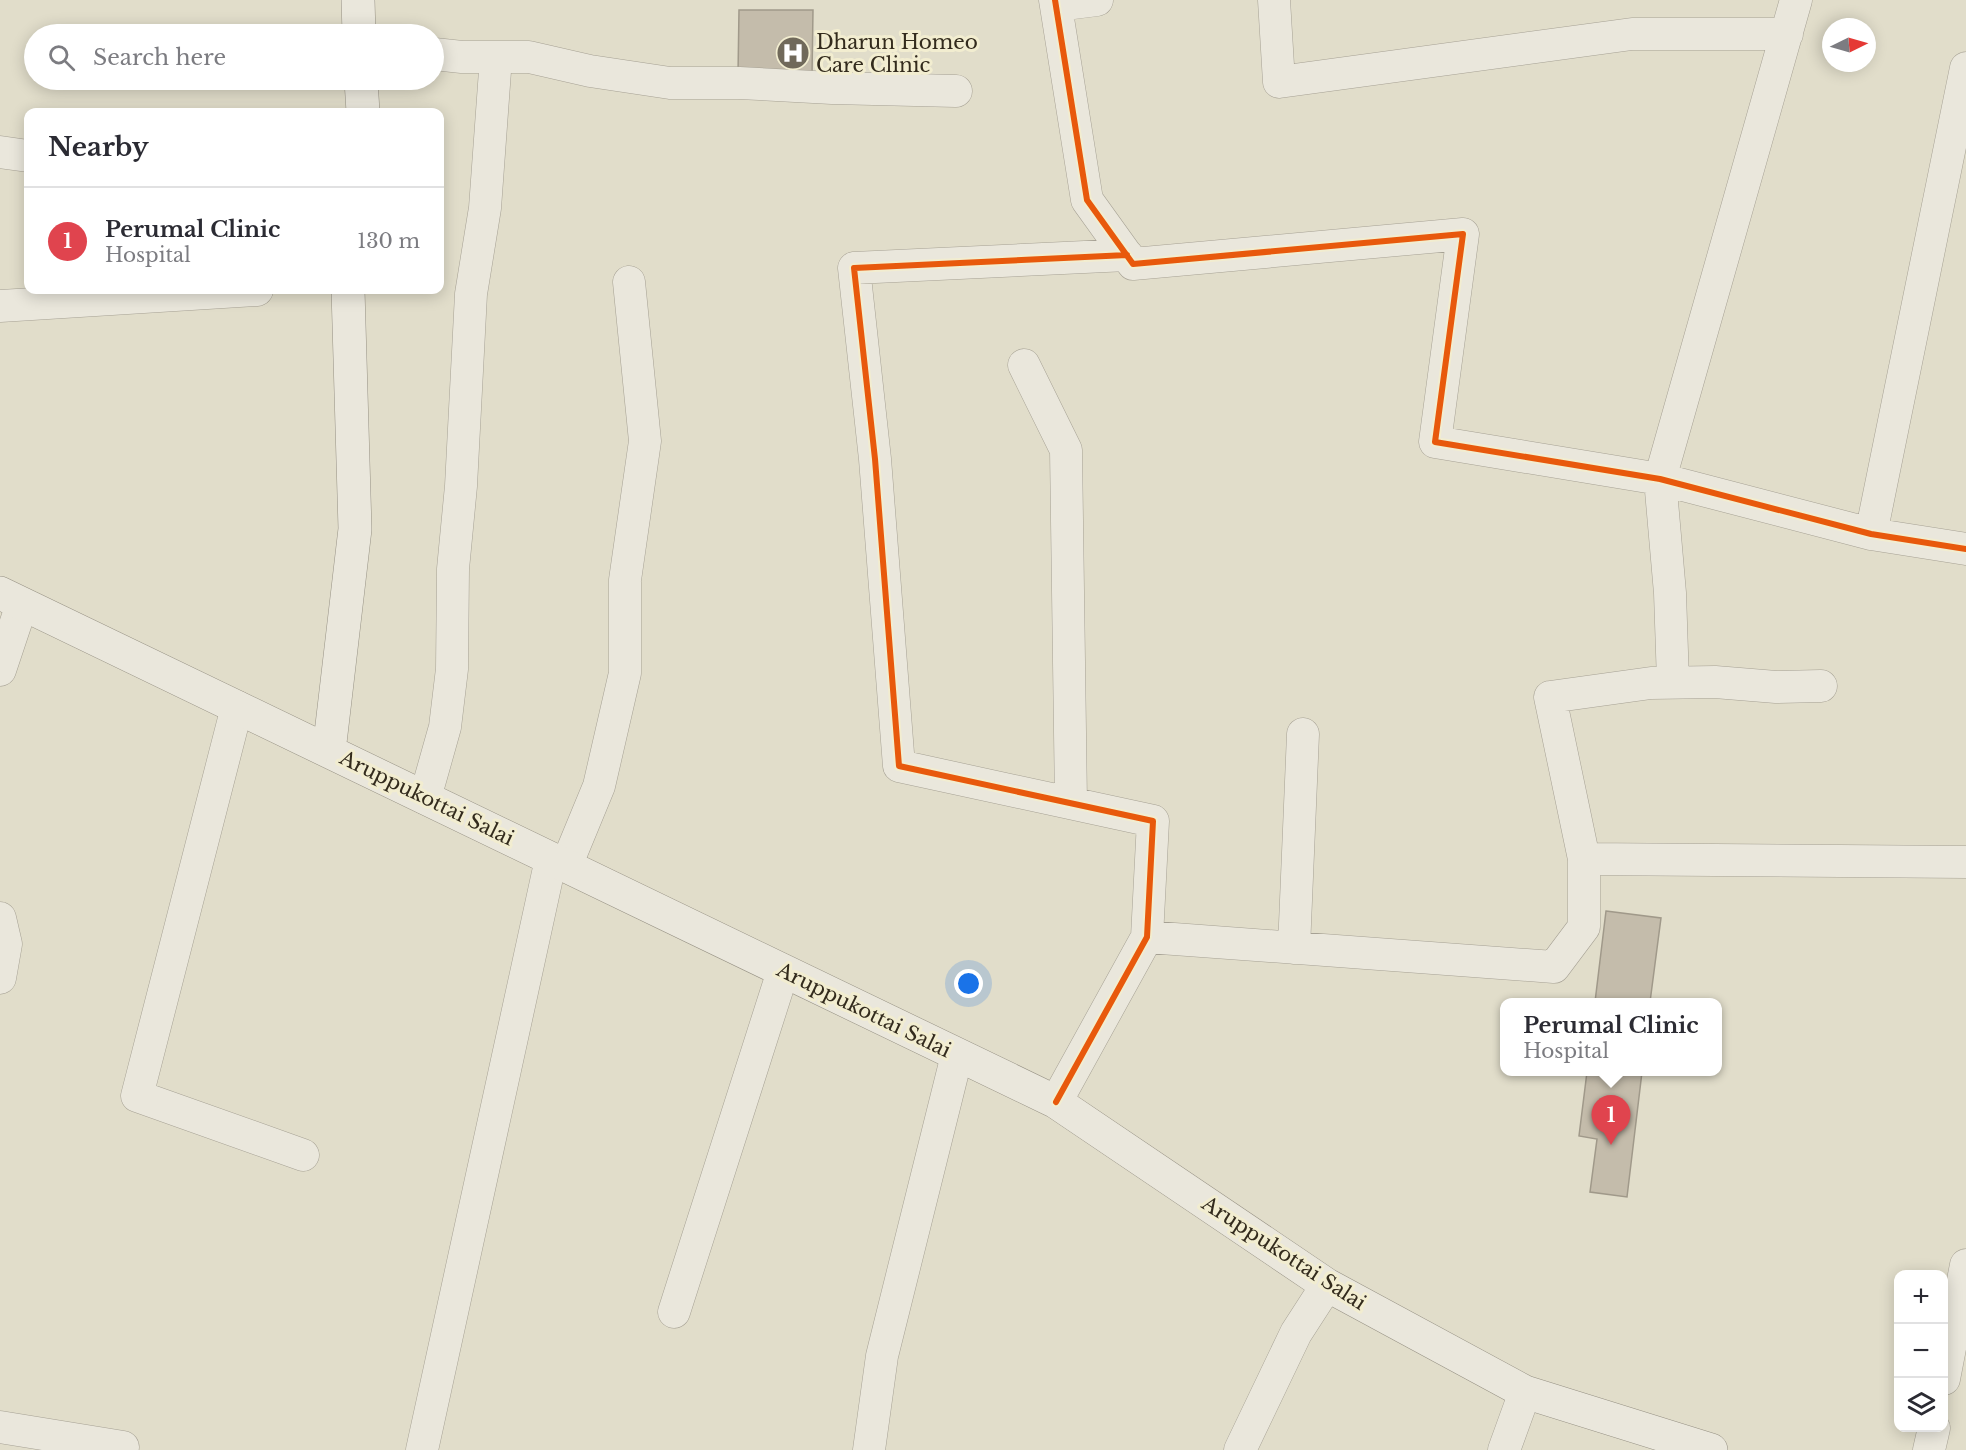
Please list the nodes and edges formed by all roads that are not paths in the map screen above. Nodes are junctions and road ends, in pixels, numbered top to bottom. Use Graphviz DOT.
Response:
graph roads {
  1 [pos="358,0"];
  2 [pos="1097,0"];
  3 [pos="1274,0"];
  4 [pos="1796,0"];
  5 [pos="1056,3"];
  6 [pos="359,24"];
  7 [pos="1787,34"];
  8 [pos="444,55"];
  9 [pos="496,57"];
  10 [pos="1966,68"];
  11 [pos="362,90"];
  12 [pos="956,91"];
  13 [pos="363,108"];
  14 [pos="0,152"];
  15 [pos="24,155"];
  16 [pos="1127,255"];
  17 [pos="629,282"];
  18 [pos="193,294"];
  19 [pos="348,294"];
  20 [pos="0,306"];
  21 [pos="1024,365"];
  22 [pos="1660,480"];
  23 [pos="1871,534"];
  24 [pos="1966,549"];
  25 [pos="11,598"];
  26 [pos="0,670"];
  27 [pos="1673,682"];
  28 [pos="1821,686"];
  29 [pos="237,707"];
  30 [pos="1303,734"];
  31 [pos="329,751"];
  32 [pos="425,798"];
  33 [pos="1071,803"];
  34 [pos="1584,859"];
  35 [pos="559,862"];
  36 [pos="1966,862"];
  37 [pos="0,918"];
  38 [pos="1147,937"];
  39 [pos="1294,948"];
  40 [pos="783,971"];
  41 [pos="0,978"];
  42 [pos="957,1054"];
  43 [pos="1056,1102"];
  44 [pos="303,1155"];
  45 [pos="1966,1264"];
  46 [pos="1327,1285"];
  47 [pos="674,1312"];
  48 [pos="1944,1378"];
  49 [pos="1525,1392"];
  50 [pos="0,1427"];
  51 [pos="1933,1432"];
  52 [pos="123,1447"];
  53 [pos="422,1450"];
  54 [pos="869,1450"];
  55 [pos="1240,1450"];
  56 [pos="1503,1450"];
  57 [pos="1711,1450"];
  58 [pos="1929,1450"];
  1 -- 6 [label="main road"];
  2 -- 5 [label="street"];
  3 -- 7 [label="street"];
  4 -- 7 [label="street"];
  5 -- 16 [label="street"];
  7 -- 22 [label="street"];
  8 -- 9 [label="street"];
  9 -- 12 [label="street"];
  9 -- 32 [label="street"];
  10 -- 23 [label="street"];
  11 -- 13 [label="main road"];
  14 -- 15 [label="street"];
  16 -- 22 [label="street"];
  16 -- 33 [label="street"];
  17 -- 35 [label="street"];
  18 -- 20 [label="street"];
  19 -- 31 [label="main road"];
  21 -- 33 [label="street"];
  22 -- 23 [label="street"];
  22 -- 27 [label="street"];
  23 -- 24 [label="street"];
  25 -- 26 [label="street"];
  25 -- 29 [label="main road, Aruppukottai Salai"];
  27 -- 28 [label="street"];
  27 -- 34 [label="street"];
  29 -- 31 [label="main road, Aruppukottai Salai"];
  29 -- 44 [label="street"];
  30 -- 39 [label="street"];
  31 -- 32 [label="main road, Aruppukottai Salai"];
  32 -- 35 [label="main road, Aruppukottai Salai"];
  33 -- 38 [label="street"];
  34 -- 36 [label="street"];
  34 -- 39 [label="street"];
  35 -- 40 [label="main road, Aruppukottai Salai"];
  35 -- 53 [label="street"];
  37 -- 41 [label="street"];
  38 -- 39 [label="street"];
  38 -- 43 [label="street"];
  40 -- 42 [label="main road, Aruppukottai Salai"];
  40 -- 47 [label="street"];
  42 -- 43 [label="main road, Aruppukottai Salai"];
  42 -- 54 [label="street"];
  43 -- 46 [label="main road, Aruppukottai Salai"];
  45 -- 48 [label="street"];
  46 -- 49 [label="main road, Aruppukottai Salai"];
  46 -- 55 [label="street"];
  49 -- 56 [label="street"];
  49 -- 57 [label="main road, Aruppukottai Salai"];
  50 -- 52 [label="street"];
  51 -- 58 [label="street"];
}
